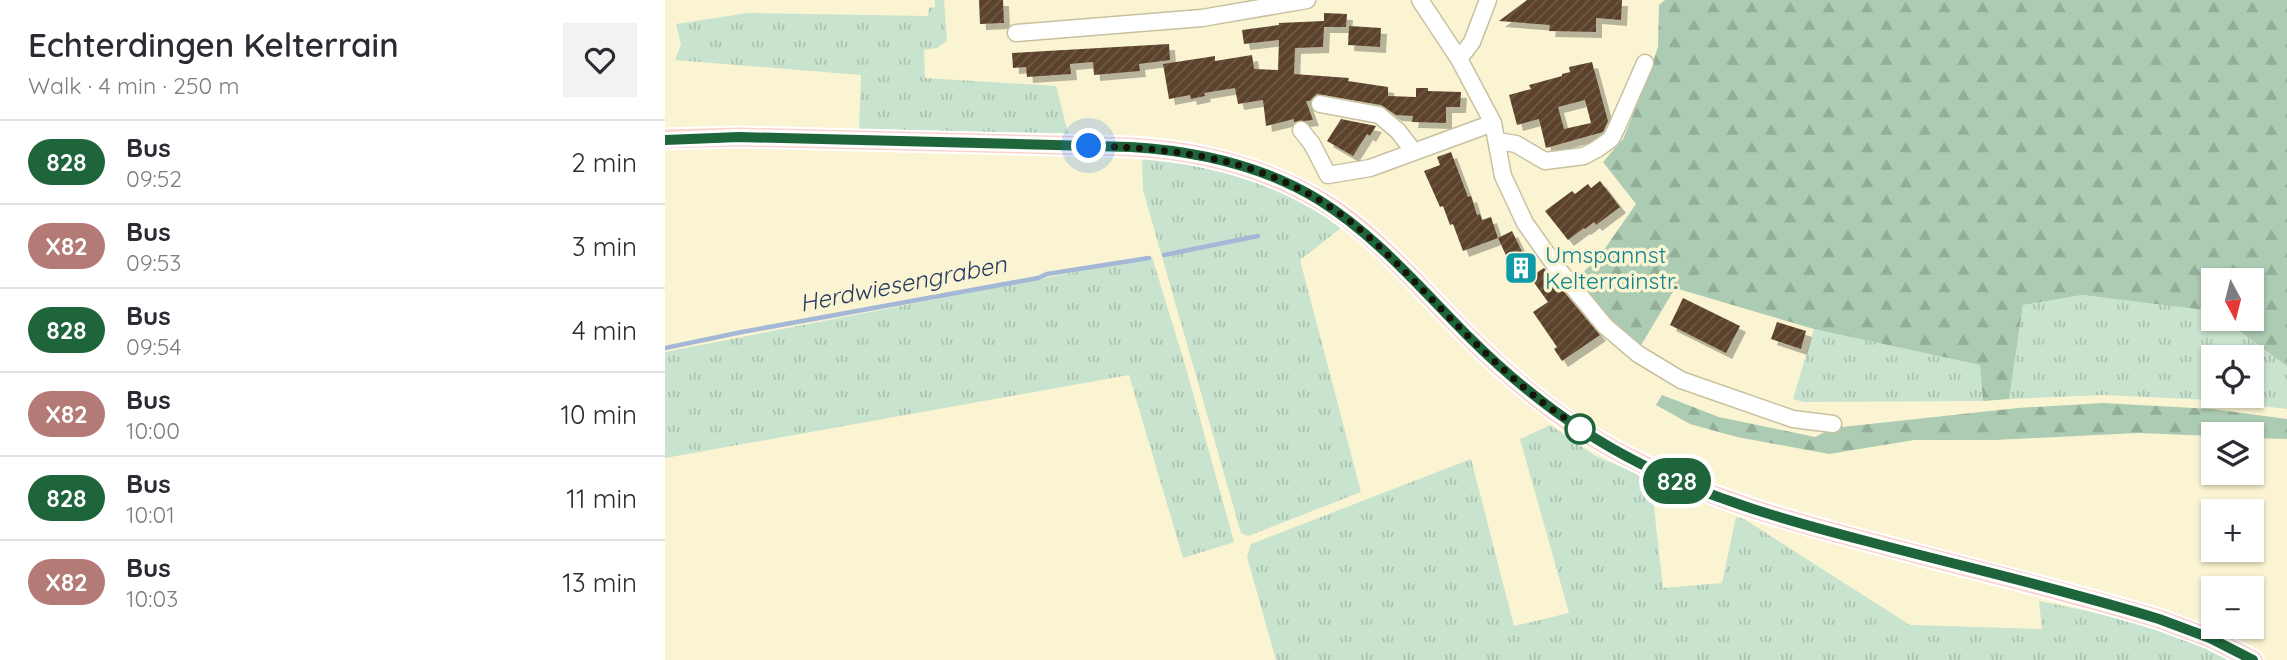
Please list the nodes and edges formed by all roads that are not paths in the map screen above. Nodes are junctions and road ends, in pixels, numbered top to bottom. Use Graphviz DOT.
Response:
graph roads {
  1 [pos="1307,0"];
  2 [pos="1420,0"];
  3 [pos="1488,0"];
  4 [pos="1016,33"];
  5 [pos="1459,59"];
  6 [pos="1644,63"];
  7 [pos="1320,104"];
  8 [pos="1493,123"];
  9 [pos="1301,130"];
  10 [pos="665,139"];
  11 [pos="1498,141"];
  12 [pos="1415,152"];
  13 [pos="1833,424"];
  14 [pos="2253,660"];
  1 -- 4 [label="street"];
  2 -- 5 [label="street"];
  3 -- 5 [label="street"];
  5 -- 8 [label="street"];
  6 -- 11 [label="street"];
  7 -- 12 [label="street"];
  8 -- 11 [label="street"];
  8 -- 12 [label="street"];
  9 -- 12 [label="street"];
  10 -- 14 [label="main road"];
  11 -- 13 [label="street"];
}
